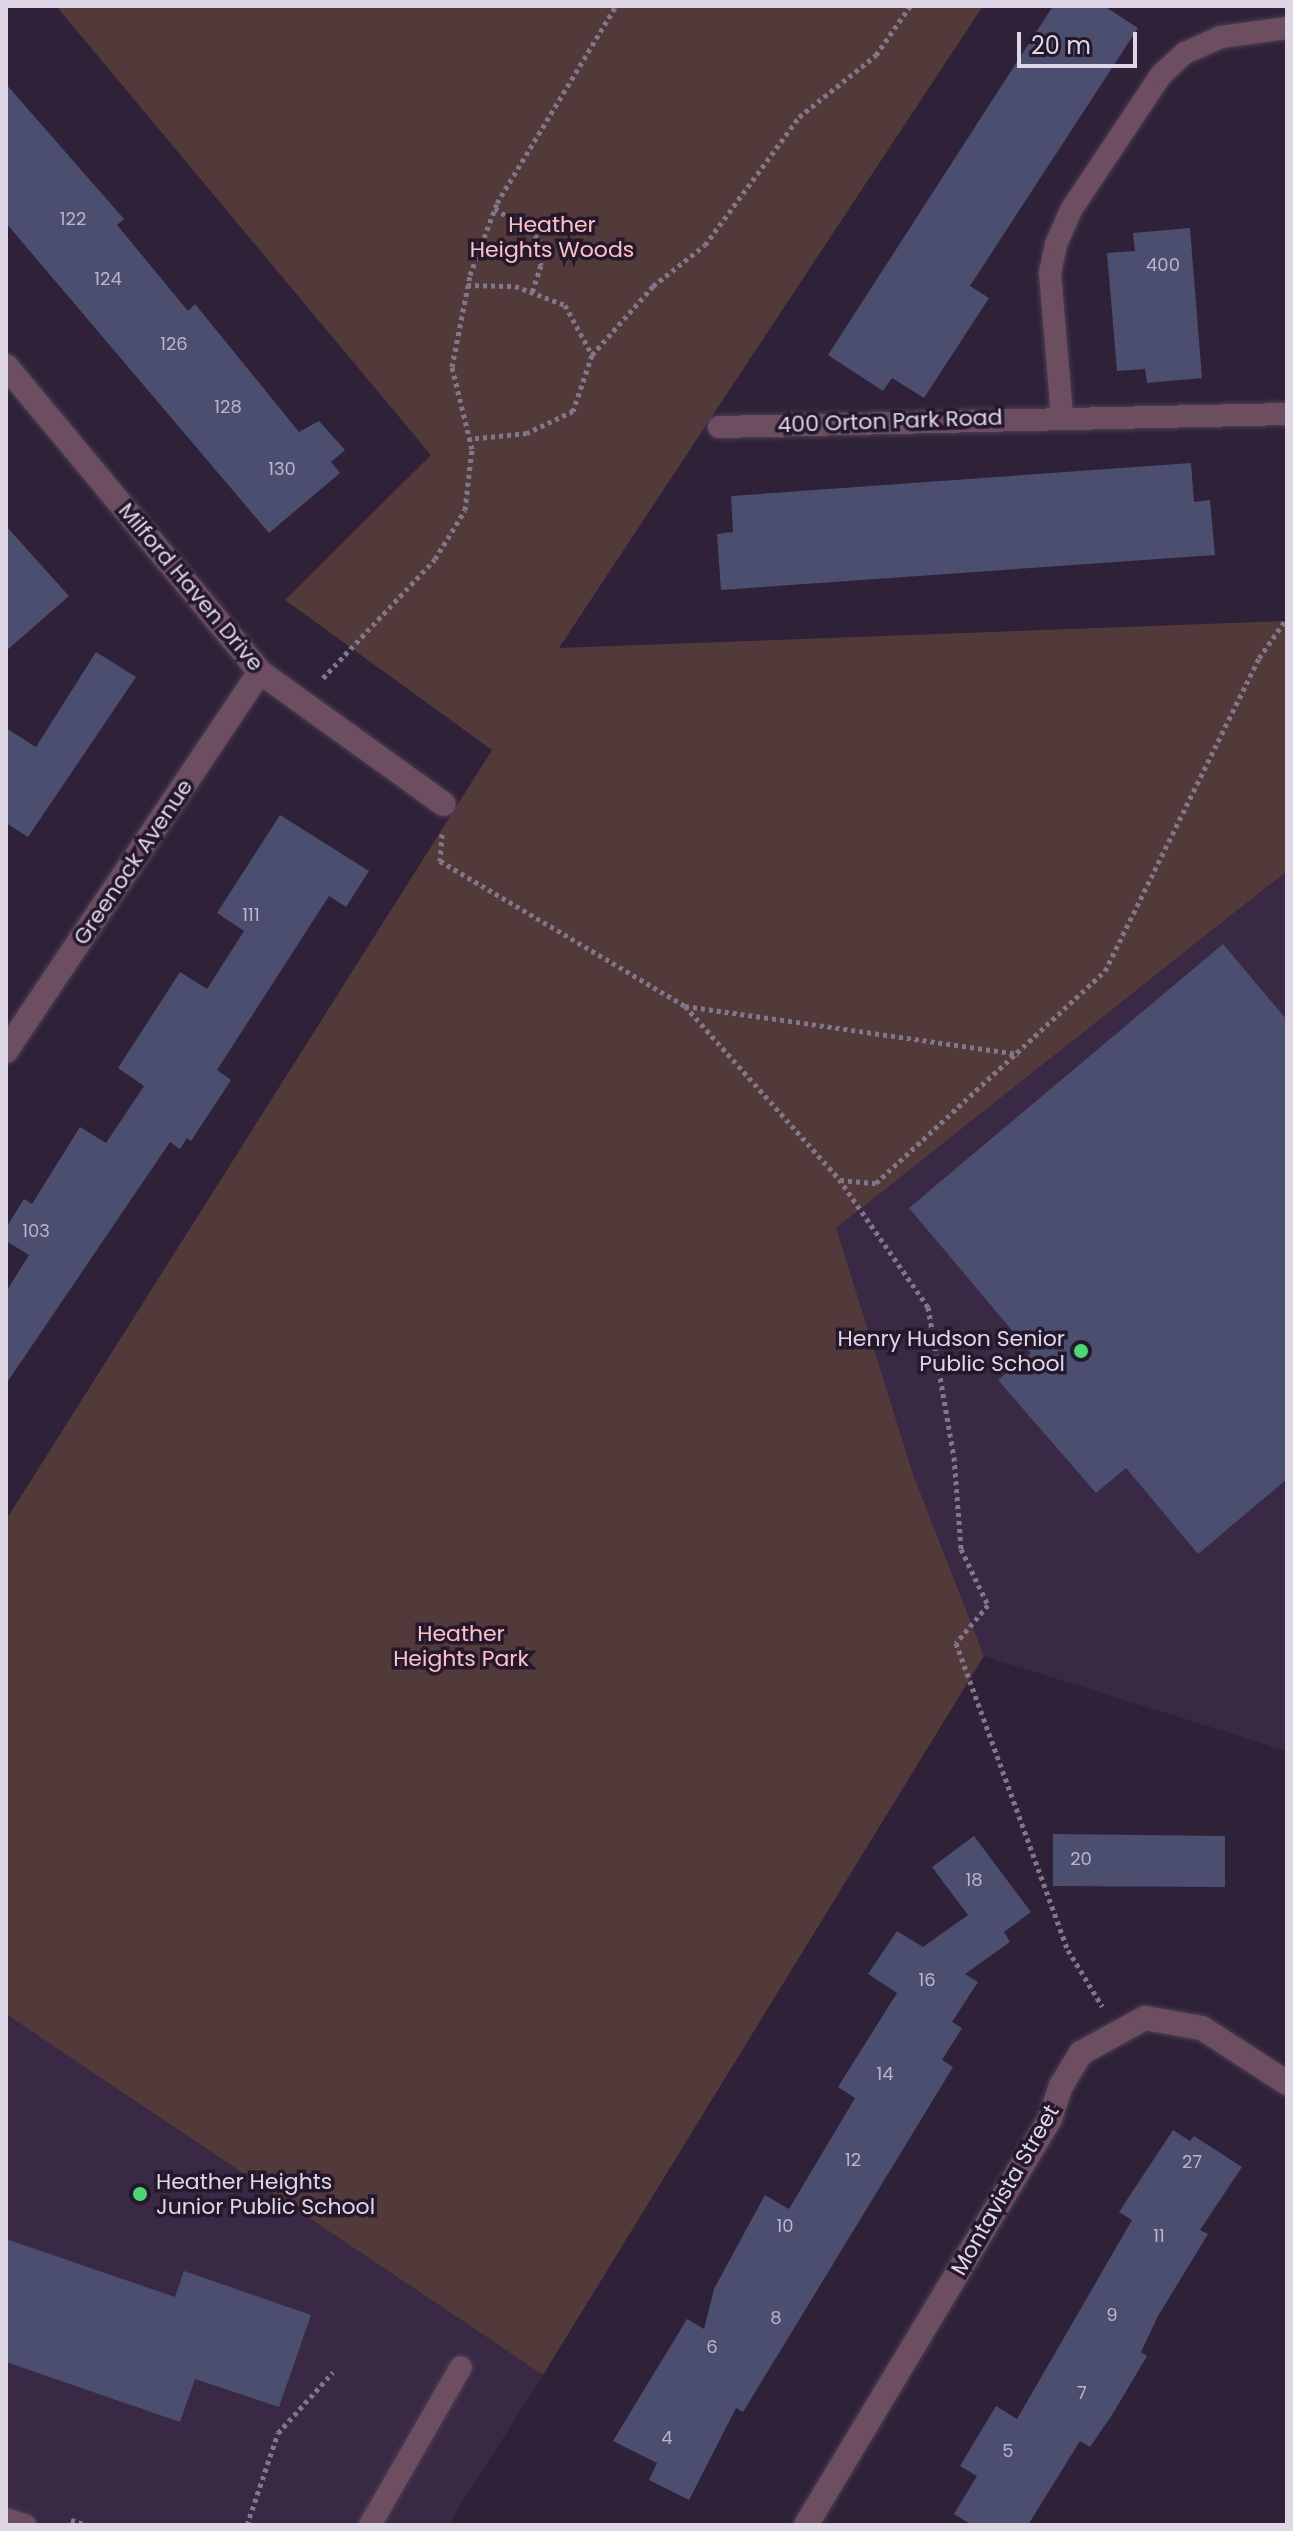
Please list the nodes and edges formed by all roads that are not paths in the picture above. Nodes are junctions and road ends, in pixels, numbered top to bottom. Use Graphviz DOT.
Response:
graph roads {
  1 [pos="1287,28"];
  2 [pos="6,366"];
  3 [pos="1287,414"];
  4 [pos="1062,416"];
  5 [pos="719,427"];
  6 [pos="260,672"];
  7 [pos="444,804"];
  8 [pos="6,1051"];
  9 [pos="1287,2083"];
  10 [pos="461,2367"];
  11 [pos="6,2519"];
  12 [pos="25,2525"];
  13 [pos="370,2525"];
  14 [pos="806,2525"];
  1 -- 4 [label="lane"];
  2 -- 6 [label="street, Milford Haven Drive"];
  3 -- 4 [label="lane, 400 Orton Park Road"];
  4 -- 5 [label="lane, 400 Orton Park Road"];
  6 -- 7 [label="street, Milford Haven Drive"];
  6 -- 8 [label="street, Greenock Avenue"];
  9 -- 14 [label="street, Montavista Street"];
  10 -- 13 [label="lane"];
  11 -- 12 [label="lane"];
}
